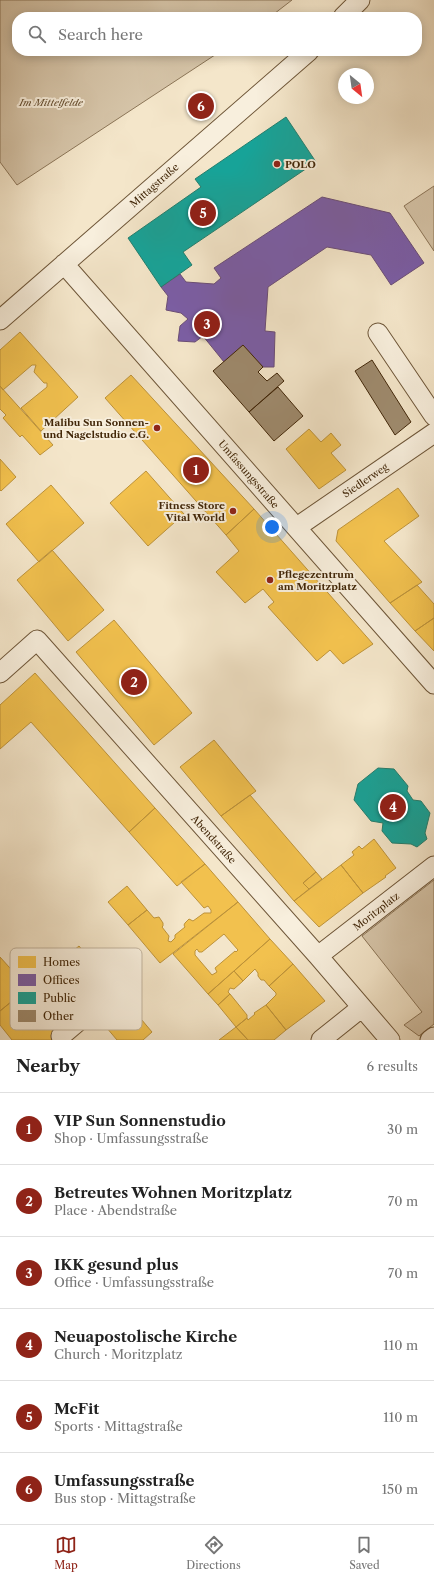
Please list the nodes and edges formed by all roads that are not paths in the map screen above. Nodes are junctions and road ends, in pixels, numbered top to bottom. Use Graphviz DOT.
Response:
graph roads {
  1 [pos="360,0"];
  2 [pos="348,12"];
  3 [pos="303,56"];
  4 [pos="64,264"];
  5 [pos="0,320"];
  6 [pos="378,333"];
  7 [pos="434,416"];
  8 [pos="434,433"];
  9 [pos="297,528"];
  10 [pos="0,673"];
  11 [pos="434,684"];
  12 [pos="434,866"];
  13 [pos="318,956"];
  14 [pos="361,1008"];
  15 [pos="68,1030"];
  16 [pos="61,1036"];
  17 [pos="434,1037"];
  18 [pos="321,1040"];
  19 [pos="390,1040"];
  20 [pos="430,1040"];
  1 -- 2 [label="street"];
  3 -- 4 [label="street, Mittagstraße"];
  4 -- 5 [label="street, Mittagstraße"];
  4 -- 9 [label="street, Umfassungsstraße"];
  6 -- 7 [label="street"];
  8 -- 9 [label="street, Siedlerweg"];
  9 -- 11 [label="street, Umfassungsstraße"];
  10 -- 13 [label="street, Abendstraße"];
  12 -- 13 [label="street, Moritzplatz"];
  13 -- 14 [label="street, Abendstraße"];
  14 -- 18 [label="street"];
  14 -- 19 [label="street, Abendstraße"];
  15 -- 16 [label="street"];
  17 -- 20 [label="street"];
}
